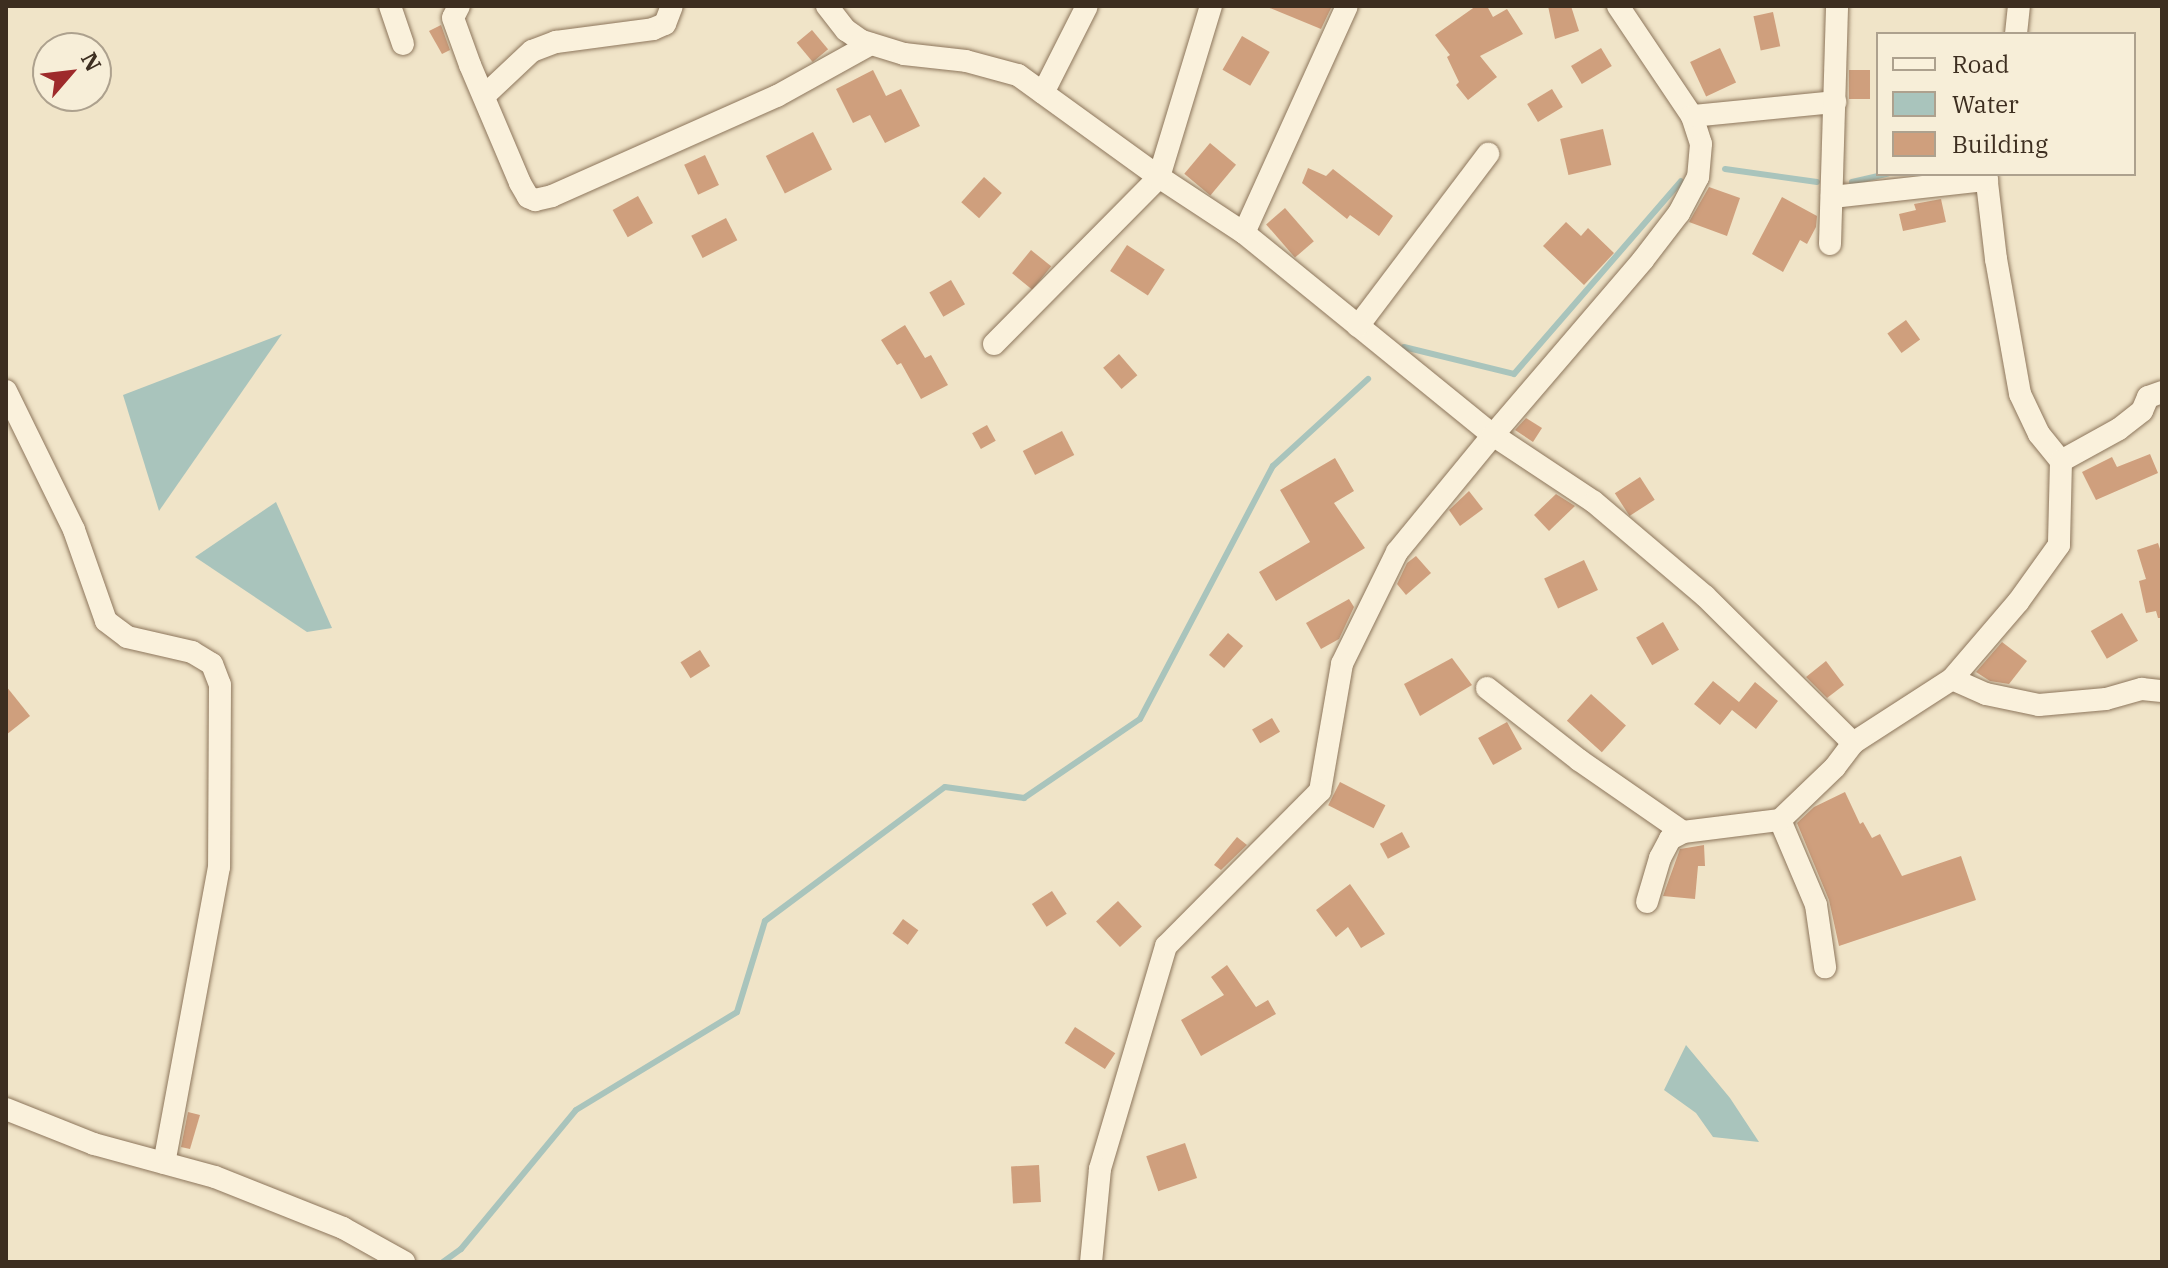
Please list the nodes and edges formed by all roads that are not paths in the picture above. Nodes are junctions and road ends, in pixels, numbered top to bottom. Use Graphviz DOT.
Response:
graph roads {
  1 [pos="390,6"];
  2 [pos="459,6"];
  3 [pos="672,6"];
  4 [pos="827,6"];
  5 [pos="1087,6"];
  6 [pos="1211,6"];
  7 [pos="1347,6"];
  8 [pos="1618,6"];
  9 [pos="1837,6"];
  10 [pos="2019,6"];
  11 [pos="2016,32"];
  12 [pos="403,44"];
  13 [pos="871,44"];
  14 [pos="1043,93"];
  15 [pos="484,96"];
  16 [pos="1835,102"];
  17 [pos="1692,116"];
  18 [pos="1488,154"];
  19 [pos="1159,177"];
  20 [pos="1987,177"];
  21 [pos="1832,197"];
  22 [pos="1244,233"];
  23 [pos="1830,244"];
  24 [pos="1358,326"];
  25 [pos="994,344"];
  26 [pos="6,391"];
  27 [pos="2162,392"];
  28 [pos="1493,435"];
  29 [pos="2061,461"];
  30 [pos="1952,679"];
  31 [pos="1487,688"];
  32 [pos="2162,691"];
  33 [pos="1853,743"];
  34 [pos="1780,820"];
  35 [pos="1683,832"];
  36 [pos="1647,902"];
  37 [pos="1825,967"];
  38 [pos="6,1109"];
  39 [pos="164,1163"];
  40 [pos="404,1262"];
  41 [pos="1091,1262"];
  1 -- 12 [label="street"];
  2 -- 15 [label="street"];
  3 -- 15 [label="street"];
  4 -- 13 [label="street"];
  5 -- 14 [label="street"];
  6 -- 19 [label="street"];
  7 -- 22 [label="street"];
  8 -- 17 [label="street"];
  9 -- 16 [label="street"];
  10 -- 11 [label="street"];
  13 -- 14 [label="street"];
  13 -- 15 [label="street"];
  14 -- 19 [label="street"];
  16 -- 17 [label="street"];
  16 -- 21 [label="street"];
  17 -- 28 [label="street"];
  18 -- 24 [label="street"];
  19 -- 22 [label="street"];
  19 -- 25 [label="street"];
  20 -- 21 [label="street"];
  20 -- 29 [label="street"];
  21 -- 23 [label="street"];
  22 -- 24 [label="street"];
  24 -- 28 [label="street"];
  26 -- 39 [label="street"];
  27 -- 29 [label="street"];
  28 -- 33 [label="street"];
  28 -- 41 [label="street"];
  29 -- 30 [label="street"];
  30 -- 32 [label="street"];
  30 -- 33 [label="street"];
  31 -- 35 [label="street"];
  33 -- 34 [label="street"];
  34 -- 35 [label="street"];
  34 -- 37 [label="street"];
  35 -- 36 [label="street"];
  38 -- 39 [label="street"];
  39 -- 40 [label="street"];
}
